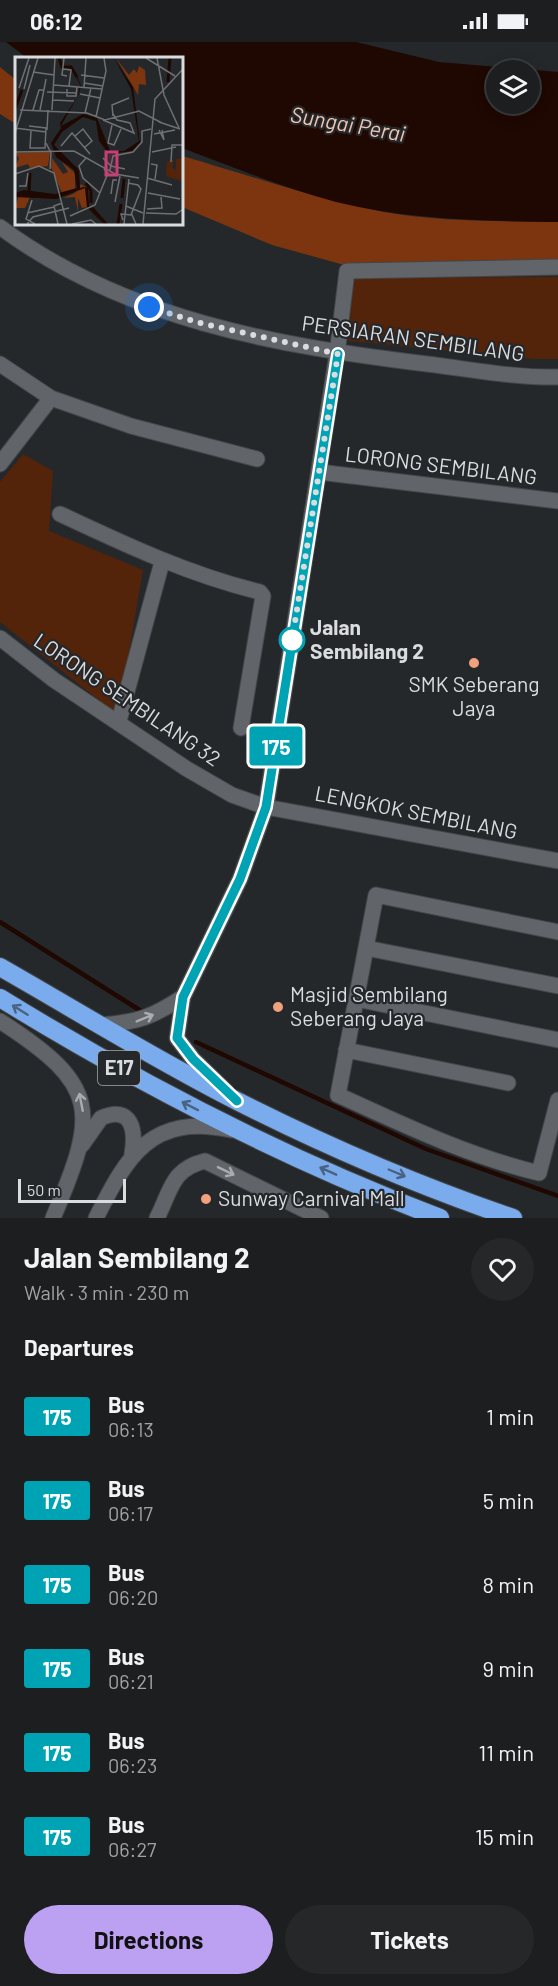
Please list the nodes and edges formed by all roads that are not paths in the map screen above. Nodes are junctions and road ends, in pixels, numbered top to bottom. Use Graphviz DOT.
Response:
graph roads {
  1 [pos="0,227"];
  2 [pos="558,267"];
  3 [pos="338,354"];
  4 [pos="0,364"];
  5 [pos="558,377"];
  6 [pos="51,398"];
  7 [pos="257,459"];
  8 [pos="0,464"];
  9 [pos="319,472"];
  10 [pos="558,501"];
  11 [pos="60,514"];
  12 [pos="162,562"];
  13 [pos="0,638"];
  14 [pos="119,721"];
  15 [pos="241,728"];
  16 [pos="266,807"];
  17 [pos="558,861"];
  18 [pos="558,932"];
  19 [pos="366,948"];
  20 [pos="0,967"];
  21 [pos="558,986"];
  22 [pos="183,997"];
  23 [pos="0,998"];
  24 [pos="356,999"];
  25 [pos="0,1021"];
  26 [pos="102,1024"];
  27 [pos="558,1040"];
  28 [pos="346,1050"];
  29 [pos="508,1083"];
  30 [pos="558,1100"];
  31 [pos="237,1101"];
  32 [pos="242,1133"];
  33 [pos="81,1146"];
  34 [pos="132,1154"];
  35 [pos="53,1218"];
  36 [pos="96,1218"];
  37 [pos="157,1218"];
  38 [pos="321,1218"];
  39 [pos="440,1218"];
  40 [pos="513,1218"];
  1 -- 3 [label="street, PERSIARAN SEMBILANG"];
  2 -- 3 [label="street"];
  3 -- 5 [label="street, PERSIARAN SEMBILANG"];
  3 -- 9 [label="street"];
  4 -- 6 [label="street"];
  6 -- 7 [label="street"];
  6 -- 8 [label="street"];
  9 -- 10 [label="street, LORONG SEMBILANG"];
  9 -- 16 [label="street"];
  11 -- 12 [label="street"];
  12 -- 14 [label="street"];
  12 -- 15 [label="street"];
  13 -- 14 [label="street, LORONG SEMBILANG 32"];
  14 -- 16 [label="street, LORONG SEMBILANG 32"];
  16 -- 17 [label="street, LENGKOK SEMBILANG"];
  16 -- 22 [label="street"];
  18 -- 19 [label="street"];
  19 -- 21 [label="street"];
  19 -- 24 [label="street"];
  20 -- 26 [label="highway, E17"];
  26 -- 22 [label="street, one-way"];
  22 -- 31 [label="street"];
  32 -- 23 [label="highway, E17, one-way"];
  24 -- 27 [label="street"];
  24 -- 28 [label="street"];
  33 -- 25 [label="street, one-way"];
  26 -- 31 [label="highway, E17"];
  28 -- 29 [label="street"];
  28 -- 30 [label="street"];
  31 -- 40 [label="highway, E17, one-way"];
  32 -- 34 [label="street"];
  39 -- 32 [label="highway, E17, one-way"];
  33 -- 34 [label="street"];
  33 -- 35 [label="street"];
  34 -- 36 [label="street"];
  37 -- 38 [label="street, one-way"];
}
